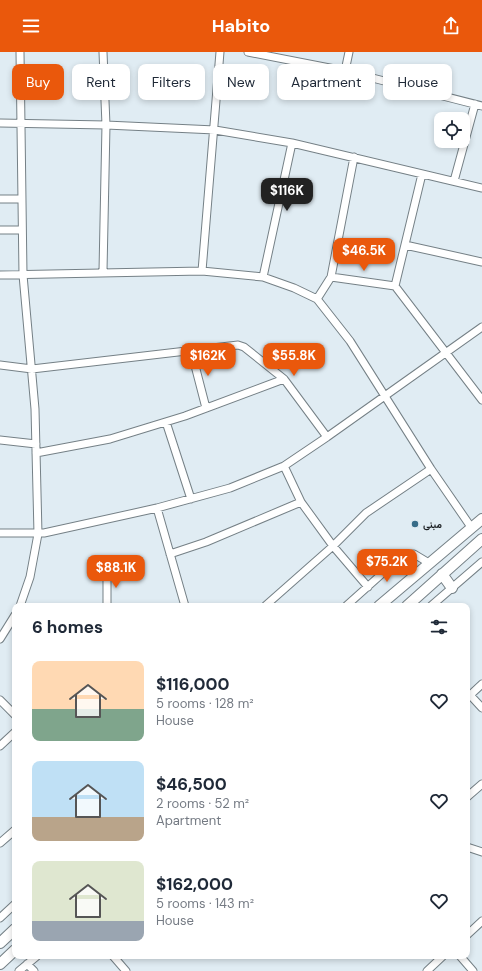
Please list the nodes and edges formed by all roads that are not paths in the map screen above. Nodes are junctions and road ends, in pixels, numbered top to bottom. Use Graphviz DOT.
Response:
graph roads {
  1 [pos="20,52"];
  2 [pos="103,52"];
  3 [pos="220,52"];
  4 [pos="248,52"];
  5 [pos="349,52"];
  6 [pos="309,64"];
  7 [pos="346,64"];
  8 [pos="375,79"];
  9 [pos="478,105"];
  10 [pos="0,123"];
  11 [pos="21,123"];
  12 [pos="106,125"];
  13 [pos="215,130"];
  14 [pos="292,143"];
  15 [pos="354,157"];
  16 [pos="422,174"];
  17 [pos="454,181"];
  18 [pos="482,188"];
  19 [pos="0,199"];
  20 [pos="22,199"];
  21 [pos="0,230"];
  22 [pos="21,230"];
  23 [pos="405,244"];
  24 [pos="482,262"];
  25 [pos="103,271"];
  26 [pos="202,271"];
  27 [pos="0,275"];
  28 [pos="23,275"];
  29 [pos="263,277"];
  30 [pos="331,277"];
  31 [pos="395,286"];
  32 [pos="317,299"];
  33 [pos="482,327"];
  34 [pos="191,350"];
  35 [pos="446,354"];
  36 [pos="0,365"];
  37 [pos="32,369"];
  38 [pos="284,379"];
  39 [pos="385,396"];
  40 [pos="482,400"];
  41 [pos="206,408"];
  42 [pos="166,422"];
  43 [pos="327,437"];
  44 [pos="0,440"];
  45 [pos="36,444"];
  46 [pos="36,452"];
  47 [pos="284,466"];
  48 [pos="431,470"];
  49 [pos="191,499"];
  50 [pos="301,502"];
  51 [pos="157,508"];
  52 [pos="482,519"];
  53 [pos="471,527"];
  54 [pos="0,533"];
  55 [pos="38,534"];
  56 [pos="482,539"];
  57 [pos="333,546"];
  58 [pos="170,554"];
  59 [pos="482,562"];
  60 [pos="429,563"];
  61 [pos="107,572"];
  62 [pos="442,574"];
  63 [pos="368,587"];
  64 [pos="452,588"];
  65 [pos="21,603"];
  66 [pos="107,603"];
  67 [pos="184,603"];
  68 [pos="267,603"];
  69 [pos="349,603"];
  70 [pos="382,603"];
  71 [pos="410,603"];
  72 [pos="435,603"];
  73 [pos="12,620"];
  74 [pos="0,639"];
  75 [pos="482,684"];
  76 [pos="470,694"];
  77 [pos="470,698"];
  78 [pos="0,700"];
  79 [pos="482,708"];
  80 [pos="12,712"];
  81 [pos="12,735"];
  82 [pos="0,746"];
  83 [pos="482,784"];
  84 [pos="470,794"];
  85 [pos="12,833"];
  86 [pos="0,843"];
  87 [pos="470,848"];
  88 [pos="482,852"];
  89 [pos="12,907"];
  90 [pos="0,918"];
  91 [pos="482,921"];
  92 [pos="470,932"];
  93 [pos="12,933"];
  94 [pos="0,943"];
  95 [pos="12,953"];
  96 [pos="33,959"];
  97 [pos="116,959"];
  98 [pos="441,959"];
  99 [pos="463,959"];
  100 [pos="0,964"];
  101 [pos="27,964"];
  102 [pos="19,971"];
  103 [pos="34,971"];
  104 [pos="126,971"];
  105 [pos="427,971"];
  106 [pos="473,971"];
  1 -- 11 [label="street"];
  2 -- 12 [label="street"];
  3 -- 13 [label="street"];
  4 -- 6 [label="street"];
  5 -- 7 [label="street"];
  8 -- 9 [label="street"];
  9 -- 17 [label="street"];
  10 -- 11 [label="street"];
  11 -- 12 [label="street"];
  11 -- 20 [label="street"];
  12 -- 13 [label="street"];
  12 -- 25 [label="street"];
  13 -- 14 [label="street"];
  13 -- 26 [label="street"];
  14 -- 15 [label="street"];
  14 -- 29 [label="street"];
  15 -- 16 [label="street"];
  15 -- 30 [label="street"];
  16 -- 17 [label="street"];
  16 -- 23 [label="street"];
  17 -- 18 [label="street"];
  19 -- 20 [label="street"];
  20 -- 22 [label="street"];
  21 -- 22 [label="street"];
  22 -- 28 [label="street"];
  23 -- 24 [label="street"];
  23 -- 31 [label="street"];
  25 -- 26 [label="street"];
  25 -- 28 [label="street"];
  26 -- 29 [label="street"];
  27 -- 28 [label="street"];
  28 -- 37 [label="street"];
  29 -- 32 [label="street"];
  30 -- 31 [label="street"];
  30 -- 32 [label="street"];
  31 -- 35 [label="street"];
  32 -- 39 [label="street"];
  33 -- 35 [label="street"];
  34 -- 37 [label="street"];
  34 -- 38 [label="street"];
  34 -- 41 [label="street"];
  35 -- 39 [label="street"];
  35 -- 40 [label="street"];
  36 -- 37 [label="street"];
  37 -- 45 [label="street"];
  38 -- 41 [label="street"];
  38 -- 43 [label="street"];
  39 -- 43 [label="street"];
  39 -- 48 [label="street"];
  41 -- 42 [label="street"];
  42 -- 46 [label="street"];
  42 -- 49 [label="street"];
  43 -- 47 [label="street"];
  44 -- 45 [label="street"];
  45 -- 46 [label="street"];
  46 -- 55 [label="street"];
  47 -- 49 [label="street"];
  47 -- 50 [label="street"];
  48 -- 53 [label="street"];
  48 -- 57 [label="street"];
  49 -- 51 [label="street"];
  50 -- 57 [label="street"];
  50 -- 58 [label="street"];
  51 -- 55 [label="street"];
  51 -- 58 [label="street"];
  52 -- 53 [label="main road"];
  53 -- 60 [label="main road"];
  54 -- 55 [label="street"];
  55 -- 65 [label="street"];
  56 -- 62 [label="main road"];
  57 -- 63 [label="street"];
  57 -- 68 [label="street"];
  58 -- 67 [label="street"];
  59 -- 64 [label="street"];
  60 -- 63 [label="street"];
  60 -- 70 [label="main road"];
  61 -- 66 [label="street"];
  62 -- 64 [label="main road"];
  62 -- 71 [label="main road"];
  63 -- 69 [label="street"];
  64 -- 72 [label="street"];
  73 -- 74 [label="street"];
  75 -- 76 [label="street"];
  77 -- 79 [label="street"];
  78 -- 80 [label="street"];
  81 -- 82 [label="street"];
  83 -- 84 [label="street"];
  85 -- 86 [label="street"];
  87 -- 88 [label="street"];
  89 -- 90 [label="street"];
  91 -- 92 [label="street"];
  93 -- 94 [label="main road"];
  95 -- 100 [label="main road"];
  96 -- 101 [label="street"];
  97 -- 104 [label="street"];
  98 -- 105 [label="street"];
  99 -- 106 [label="street"];
  101 -- 102 [label="street"];
  101 -- 103 [label="street"];
}
